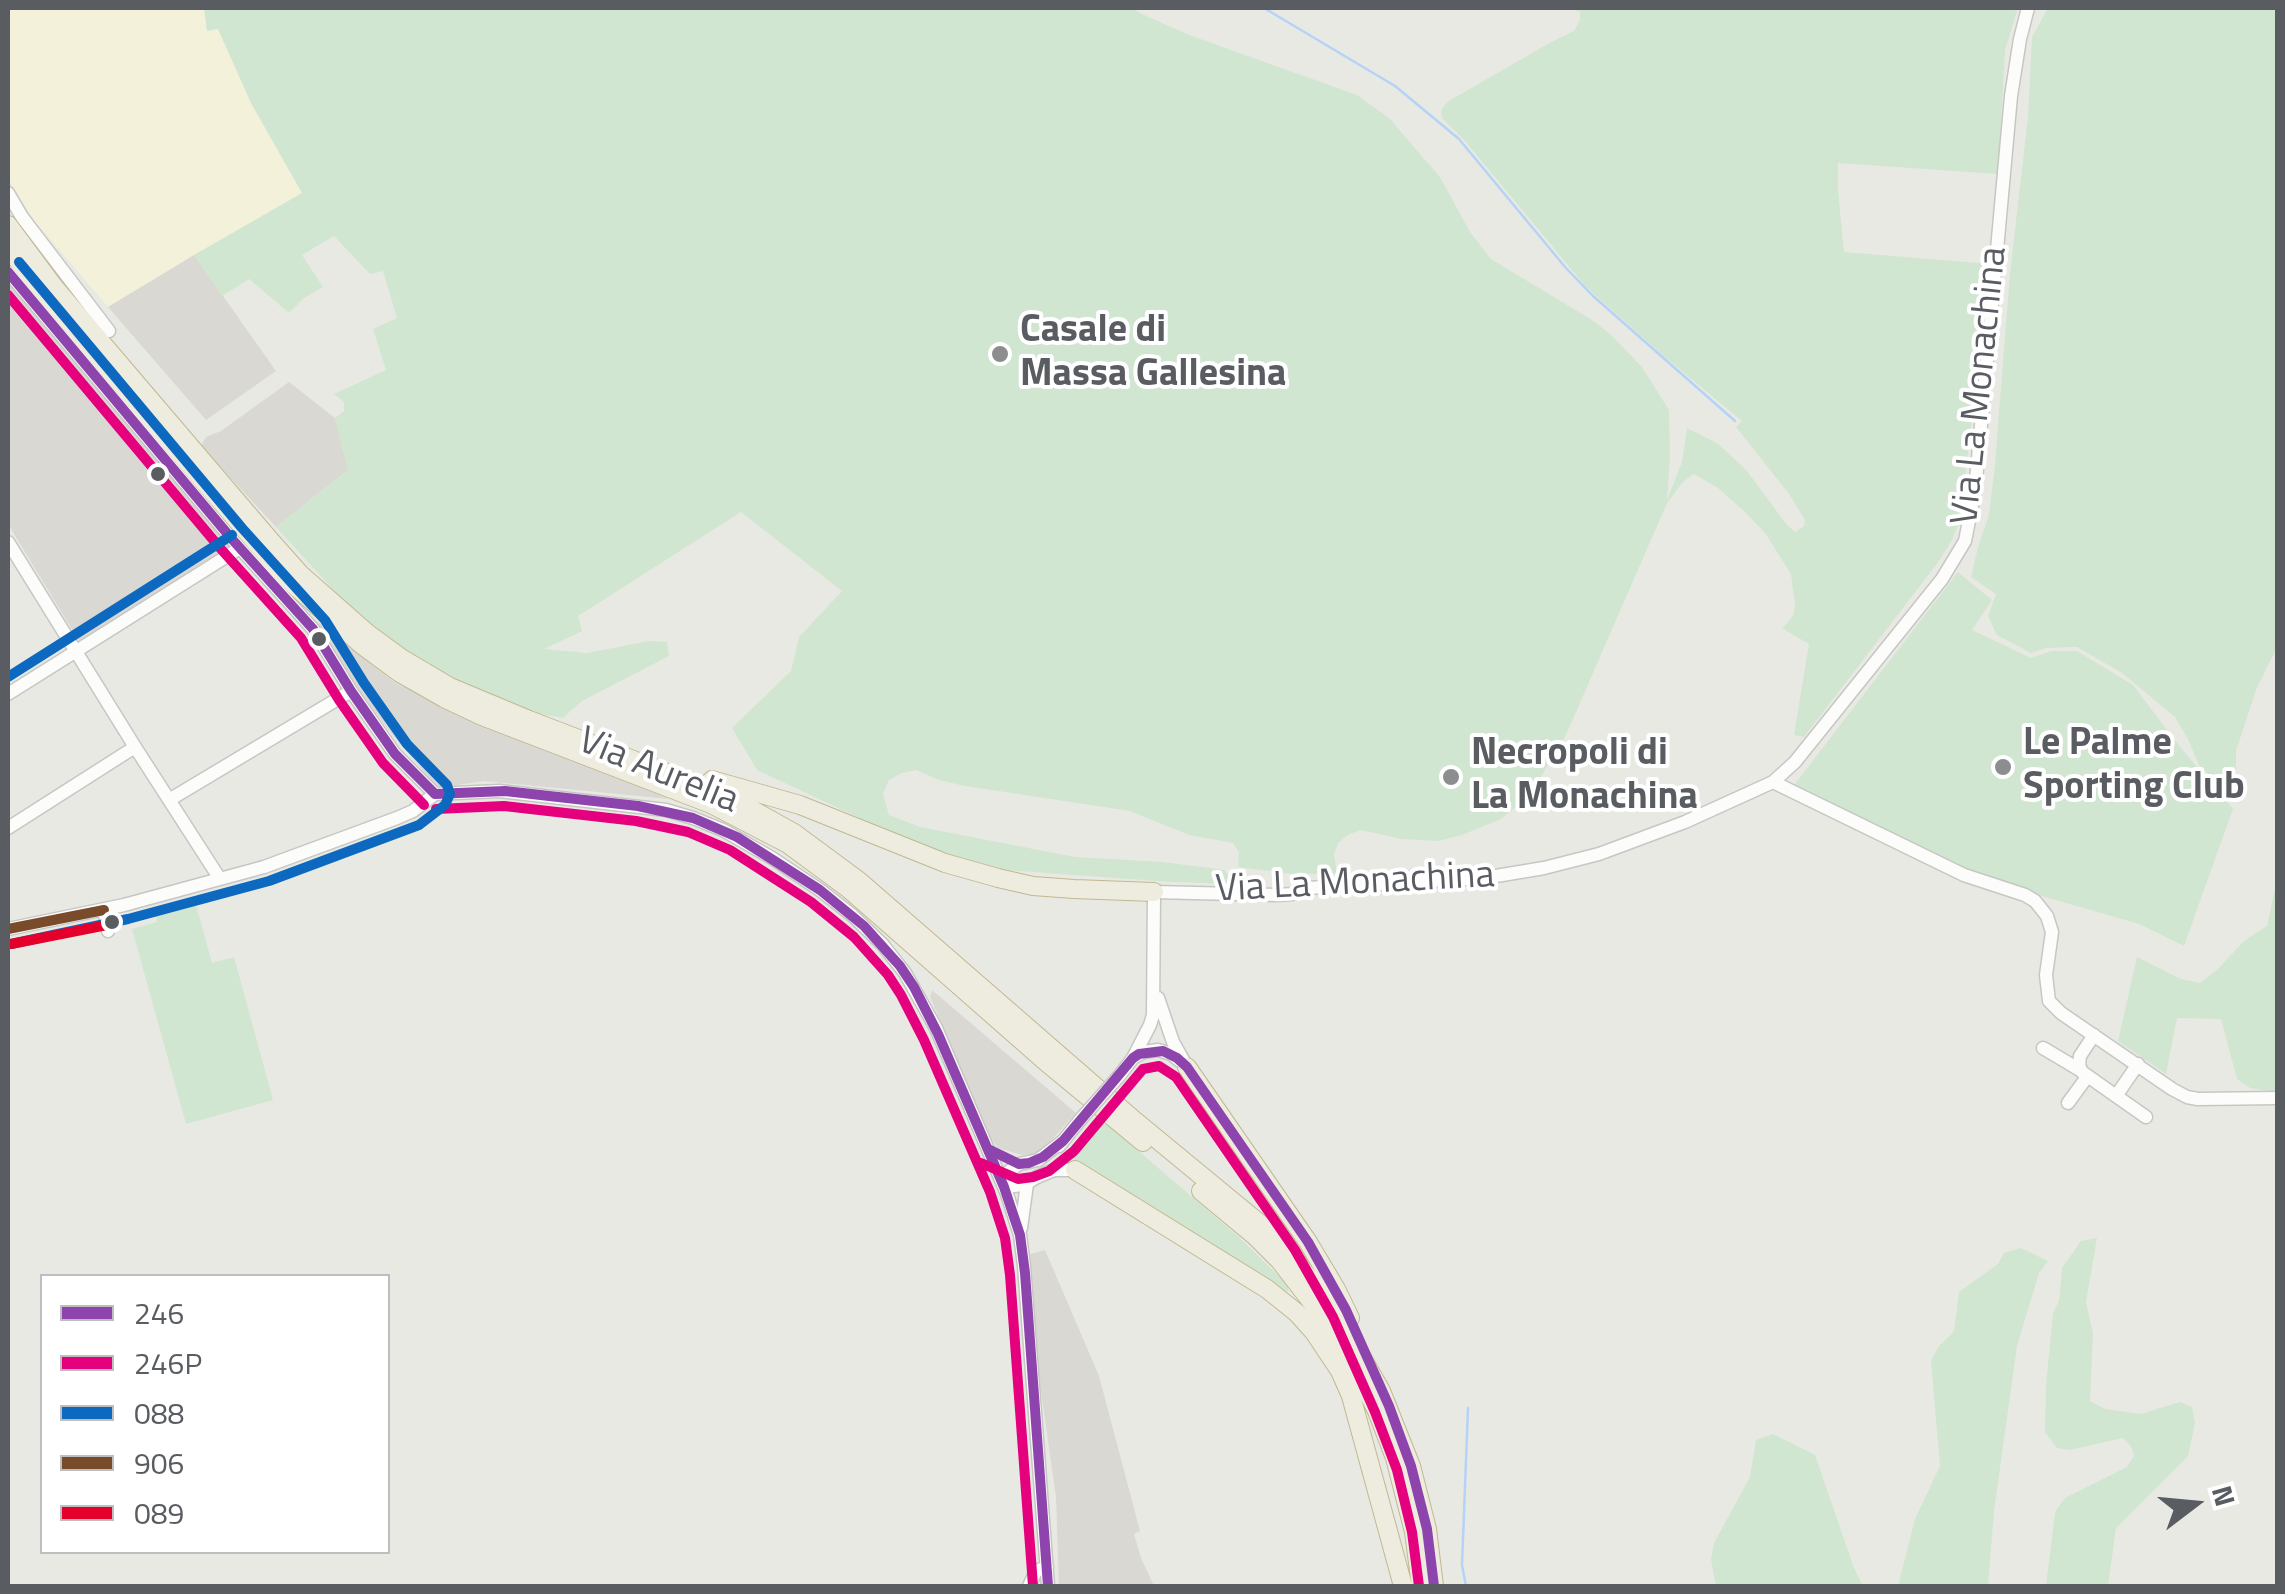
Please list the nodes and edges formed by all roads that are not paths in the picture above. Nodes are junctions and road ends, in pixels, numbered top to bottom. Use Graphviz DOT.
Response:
graph roads {
  1 [pos="2028,8"];
  2 [pos="8,194"];
  3 [pos="8,224"];
  4 [pos="8,247"];
  5 [pos="8,272"];
  6 [pos="109,331"];
  7 [pos="166,417"];
  8 [pos="8,542"];
  9 [pos="240,548"];
  10 [pos="76,651"];
  11 [pos="350,691"];
  12 [pos="8,694"];
  13 [pos="135,747"];
  14 [pos="650,766"];
  15 [pos="1773,782"];
  16 [pos="435,794"];
  17 [pos="168,800"];
  18 [pos="8,828"];
  19 [pos="220,880"];
  20 [pos="1154,892"];
  21 [pos="104,910"];
  22 [pos="8,928"];
  23 [pos="108,930"];
  24 [pos="1154,986"];
  25 [pos="2094,1035"];
  26 [pos="2043,1048"];
  27 [pos="1132,1058"];
  28 [pos="2138,1064"];
  29 [pos="1187,1067"];
  30 [pos="2084,1073"];
  31 [pos="2116,1096"];
  32 [pos="2278,1098"];
  33 [pos="2068,1103"];
  34 [pos="2146,1116"];
  35 [pos="1063,1141"];
  36 [pos="988,1149"];
  37 [pos="1020,1164"];
  38 [pos="1076,1170"];
  39 [pos="1032,1180"];
  40 [pos="1002,1182"];
  41 [pos="1020,1236"];
  42 [pos="1375,1379"];
  43 [pos="1048,1567"];
  44 [pos="1028,1586"];
  45 [pos="1048,1586"];
  46 [pos="1403,1586"];
  47 [pos="1420,1586"];
  48 [pos="1434,1586"];
  1 -- 15 [label="street, Via La Monachina"];
  2 -- 6 [label="street"];
  3 -- 7 [label="highway, Via Aurelia"];
  4 -- 47 [label="highway, Via Aurelia"];
  5 -- 9 [label="street"];
  6 -- 7 [label="highway"];
  7 -- 14 [label="highway, Via Aurelia"];
  8 -- 10 [label="street"];
  9 -- 10 [label="street"];
  9 -- 11 [label="street"];
  10 -- 12 [label="street"];
  10 -- 13 [label="street"];
  11 -- 16 [label="street"];
  11 -- 17 [label="street"];
  13 -- 17 [label="street"];
  13 -- 18 [label="street"];
  14 -- 20 [label="highway"];
  14 -- 42 [label="highway, Via Aurelia"];
  15 -- 20 [label="street, Via La Monachina"];
  15 -- 25 [label="street"];
  16 -- 19 [label="street"];
  16 -- 36 [label="street"];
  17 -- 19 [label="street"];
  19 -- 21 [label="street"];
  20 -- 24 [label="street"];
  21 -- 22 [label="street"];
  21 -- 23 [label="street"];
  24 -- 27 [label="street"];
  24 -- 29 [label="street"];
  25 -- 28 [label="street"];
  25 -- 30 [label="street"];
  26 -- 30 [label="street"];
  27 -- 29 [label="street"];
  27 -- 35 [label="street, bridge"];
  28 -- 31 [label="street"];
  28 -- 32 [label="street"];
  29 -- 42 [label="highway"];
  30 -- 31 [label="street"];
  30 -- 33 [label="street"];
  31 -- 34 [label="street"];
  35 -- 37 [label="street"];
  35 -- 38 [label="street"];
  35 -- 39 [label="street"];
  36 -- 37 [label="street"];
  36 -- 40 [label="street"];
  37 -- 40 [label="street"];
  38 -- 39 [label="street"];
  38 -- 46 [label="highway"];
  39 -- 40 [label="street"];
  39 -- 41 [label="street"];
  40 -- 41 [label="street"];
  41 -- 43 [label="street"];
  42 -- 48 [label="highway, Via Aurelia"];
  43 -- 44 [label="street"];
  43 -- 45 [label="street"];
}
